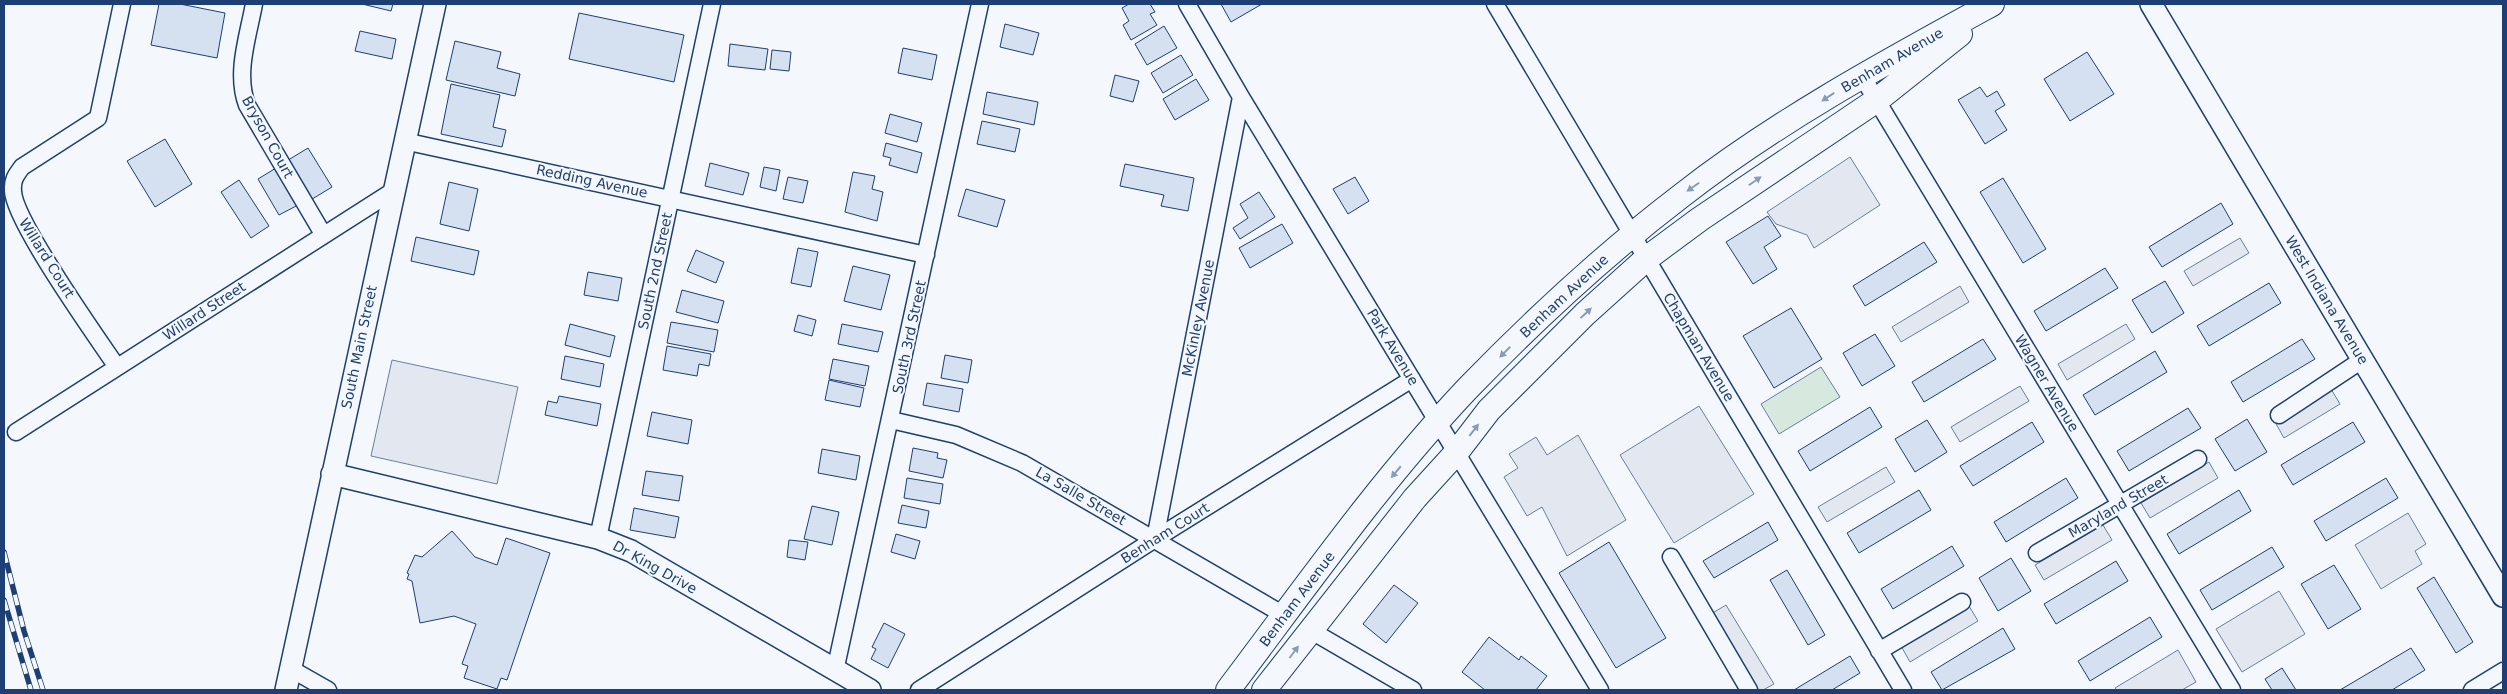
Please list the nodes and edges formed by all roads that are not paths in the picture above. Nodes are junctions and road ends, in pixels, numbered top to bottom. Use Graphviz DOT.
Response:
graph roads {
  1 [pos="122,4"];
  2 [pos="254,4"];
  3 [pos="435,4"];
  4 [pos="712,4"];
  5 [pos="980,4"];
  6 [pos="1187,4"];
  7 [pos="1495,4"];
  8 [pos="1992,4"];
  9 [pos="1998,4"];
  10 [pos="2151,4"];
  11 [pos="1862,76"];
  12 [pos="1241,97"];
  13 [pos="1877,100"];
  14 [pos="404,141"];
  15 [pos="393,191"];
  16 [pos="670,198"];
  17 [pos="323,234"];
  18 [pos="1632,235"];
  19 [pos="926,255"];
  20 [pos="1646,259"];
  21 [pos="2362,360"];
  22 [pos="116,368"];
  23 [pos="1412,379"];
  24 [pos="2278,415"];
  25 [pos="891,420"];
  26 [pos="1438,422"];
  27 [pos="16,432"];
  28 [pos="1456,453"];
  29 [pos="2198,459"];
  30 [pos="332,474"];
  31 [pos="2120,506"];
  32 [pos="598,538"];
  33 [pos="1155,539"];
  34 [pos="2037,553"];
  35 [pos="1671,558"];
  36 [pos="2503,596"];
  37 [pos="1962,602"];
  38 [pos="1284,615"];
  39 [pos="1310,630"];
  40 [pos="1879,651"];
  41 [pos="291,669"];
  42 [pos="836,670"];
  43 [pos="2503,671"];
  44 [pos="286,690"];
  45 [pos="328,690"];
  46 [pos="870,690"];
  47 [pos="920,690"];
  48 [pos="1228,690"];
  49 [pos="1264,690"];
  50 [pos="1413,690"];
  51 [pos="1600,690"];
  52 [pos="1749,690"];
  53 [pos="1903,690"];
  54 [pos="2232,690"];
  55 [pos="2472,690"];
  1 -- 22 [label="street, Willard Court"];
  2 -- 17 [label="street, Bryson Court"];
  3 -- 14 [label="street, South Main Street"];
  4 -- 16 [label="street, South 2nd Street"];
  5 -- 19 [label="street, South 3rd Street"];
  6 -- 12 [label="street, Park Avenue"];
  7 -- 18 [label="street, Chapman Avenue"];
  8 -- 11 [label="main road, Benham Avenue"];
  9 -- 13 [label="main road, Benham Avenue"];
  10 -- 21 [label="street, West Indiana Avenue"];
  11 -- 13 [label="street, Wagner Avenue"];
  11 -- 18 [label="main road, Benham Avenue, one-way"];
  12 -- 23 [label="street, Park Avenue"];
  12 -- 33 [label="street, McKinley Avenue"];
  20 -- 13 [label="main road, Benham Avenue, one-way"];
  13 -- 31 [label="street, Wagner Avenue"];
  14 -- 15 [label="street, South Main Street"];
  14 -- 16 [label="street, Redding Avenue"];
  15 -- 17 [label="street, Willard Street"];
  15 -- 30 [label="street, South Main Street"];
  16 -- 19 [label="street, Redding Avenue"];
  16 -- 32 [label="street, South 2nd Street"];
  17 -- 22 [label="street, Willard Street"];
  18 -- 20 [label="street, Chapman Avenue"];
  18 -- 26 [label="main road, Benham Avenue, one-way"];
  19 -- 25 [label="street, South 3rd Street"];
  28 -- 20 [label="main road, Benham Avenue, one-way"];
  20 -- 40 [label="street, Chapman Avenue"];
  21 -- 24 [label="street"];
  21 -- 36 [label="street, West Indiana Avenue"];
  22 -- 27 [label="street, Willard Street"];
  23 -- 26 [label="street, Park Avenue"];
  23 -- 33 [label="street, Benham Court"];
  25 -- 33 [label="street, La Salle Street"];
  25 -- 42 [label="street, South 3rd Street"];
  26 -- 28 [label="street, Park Avenue"];
  26 -- 38 [label="main road, Benham Avenue, one-way"];
  28 -- 39 [label="main road, Benham Avenue"];
  28 -- 51 [label="street, Park Avenue"];
  29 -- 31 [label="street, Maryland Street"];
  30 -- 32 [label="street, Dr King Drive"];
  30 -- 41 [label="street, South Main Street"];
  31 -- 34 [label="street, Maryland Street"];
  31 -- 54 [label="street, Wagner Avenue"];
  32 -- 42 [label="street, Dr King Drive"];
  33 -- 38 [label="street, La Salle Street"];
  33 -- 47 [label="street, Benham Court"];
  35 -- 52 [label="street"];
  37 -- 40 [label="street"];
  38 -- 48 [label="main road, Benham Avenue"];
  49 -- 39 [label="main road, Benham Avenue, one-way"];
  39 -- 50 [label="street"];
  40 -- 53 [label="street, Chapman Avenue"];
  41 -- 44 [label="street, South Main Street"];
  41 -- 45 [label="street"];
  42 -- 46 [label="street, Dr King Drive"];
  43 -- 55 [label="street"];
}
